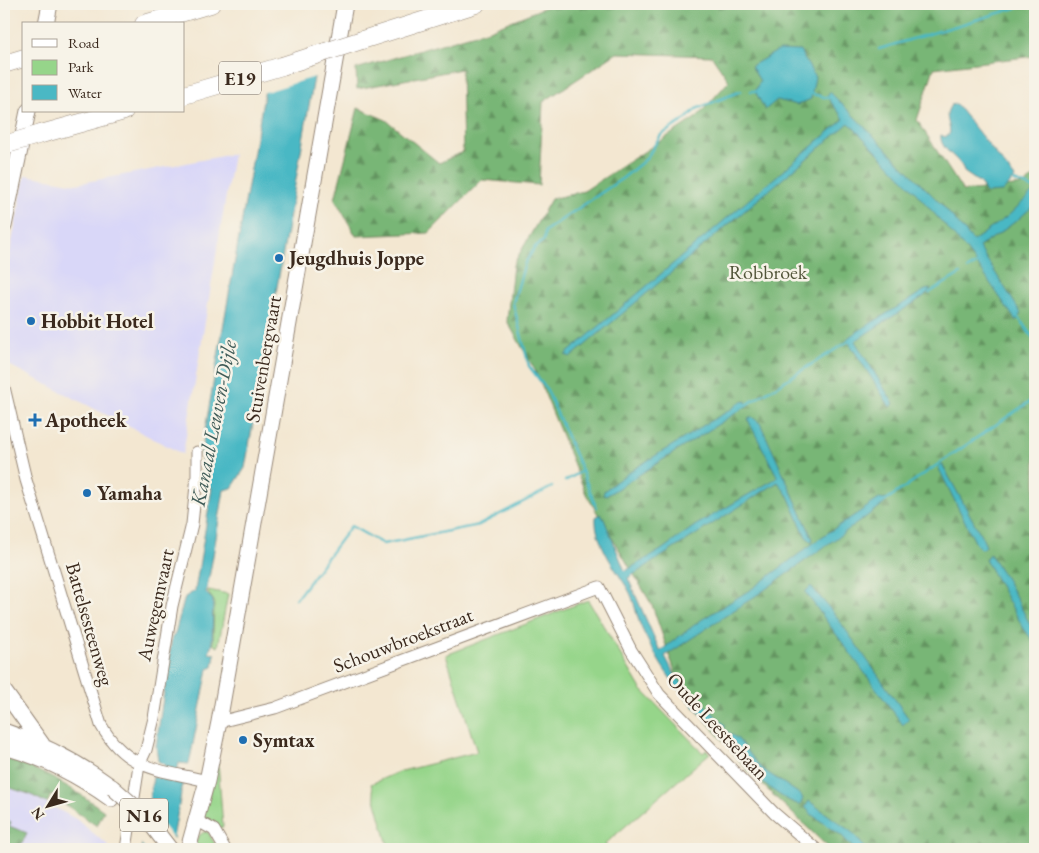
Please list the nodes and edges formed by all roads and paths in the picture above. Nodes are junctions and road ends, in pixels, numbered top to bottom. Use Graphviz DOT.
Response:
graph roads {
  1 [pos="50,4"];
  2 [pos="211,4"];
  3 [pos="344,4"];
  4 [pos="476,4"];
  5 [pos="46,22"];
  6 [pos="151,22"];
  7 [pos="191,93"];
  8 [pos="28,112"];
  9 [pos="120,112"];
  10 [pos="4,145"];
  11 [pos="4,226"];
  12 [pos="4,387"];
  13 [pos="7,411"];
  14 [pos="197,452"];
  15 [pos="599,587"];
  16 [pos="4,691"];
  17 [pos="219,722"];
  18 [pos="4,731"];
  19 [pos="44,746"];
  20 [pos="4,747"];
  21 [pos="144,766"];
  22 [pos="207,780"];
  23 [pos="112,793"];
  24 [pos="196,820"];
  25 [pos="126,849"];
  26 [pos="158,849"];
  27 [pos="170,849"];
  28 [pos="188,849"];
  29 [pos="226,849"];
  30 [pos="816,849"];
  1 -- 5 [label="main road"];
  2 -- 6 [label="highway"];
  3 -- 17 [label="main road, Stuivenbergvaart"];
  4 -- 7 [label="highway, E19, bridge"];
  8 -- 11 [label="main road"];
  9 -- 10 [label="highway, bridge"];
  12 -- 13 [label="street, Battelsesteenweg"];
  13 -- 21 [label="street, Battelsesteenweg"];
  14 -- 21 [label="street, Auwegemvaart"];
  15 -- 17 [label="street, Schouwbroekstraat"];
  15 -- 30 [label="street, Oude Leestsebaan"];
  16 -- 19 [label="main road"];
  17 -- 22 [label="main road, Stuivenbergvaart"];
  18 -- 19 [label="main road, N16"];
  19 -- 23 [label="main road, N16"];
  20 -- 23 [label="main road, N16"];
  21 -- 22 [label="street, Battelsesteenweg"];
  21 -- 25 [label="street, Auwegemvaart"];
  22 -- 24 [label="main road, Stuivenbergvaart"];
  23 -- 26 [label="main road, N16"];
  23 -- 27 [label="main road, N16, bridge"];
  24 -- 28 [label="main road, Stuivenbergvaart"];
  24 -- 29 [label="street"];
}
